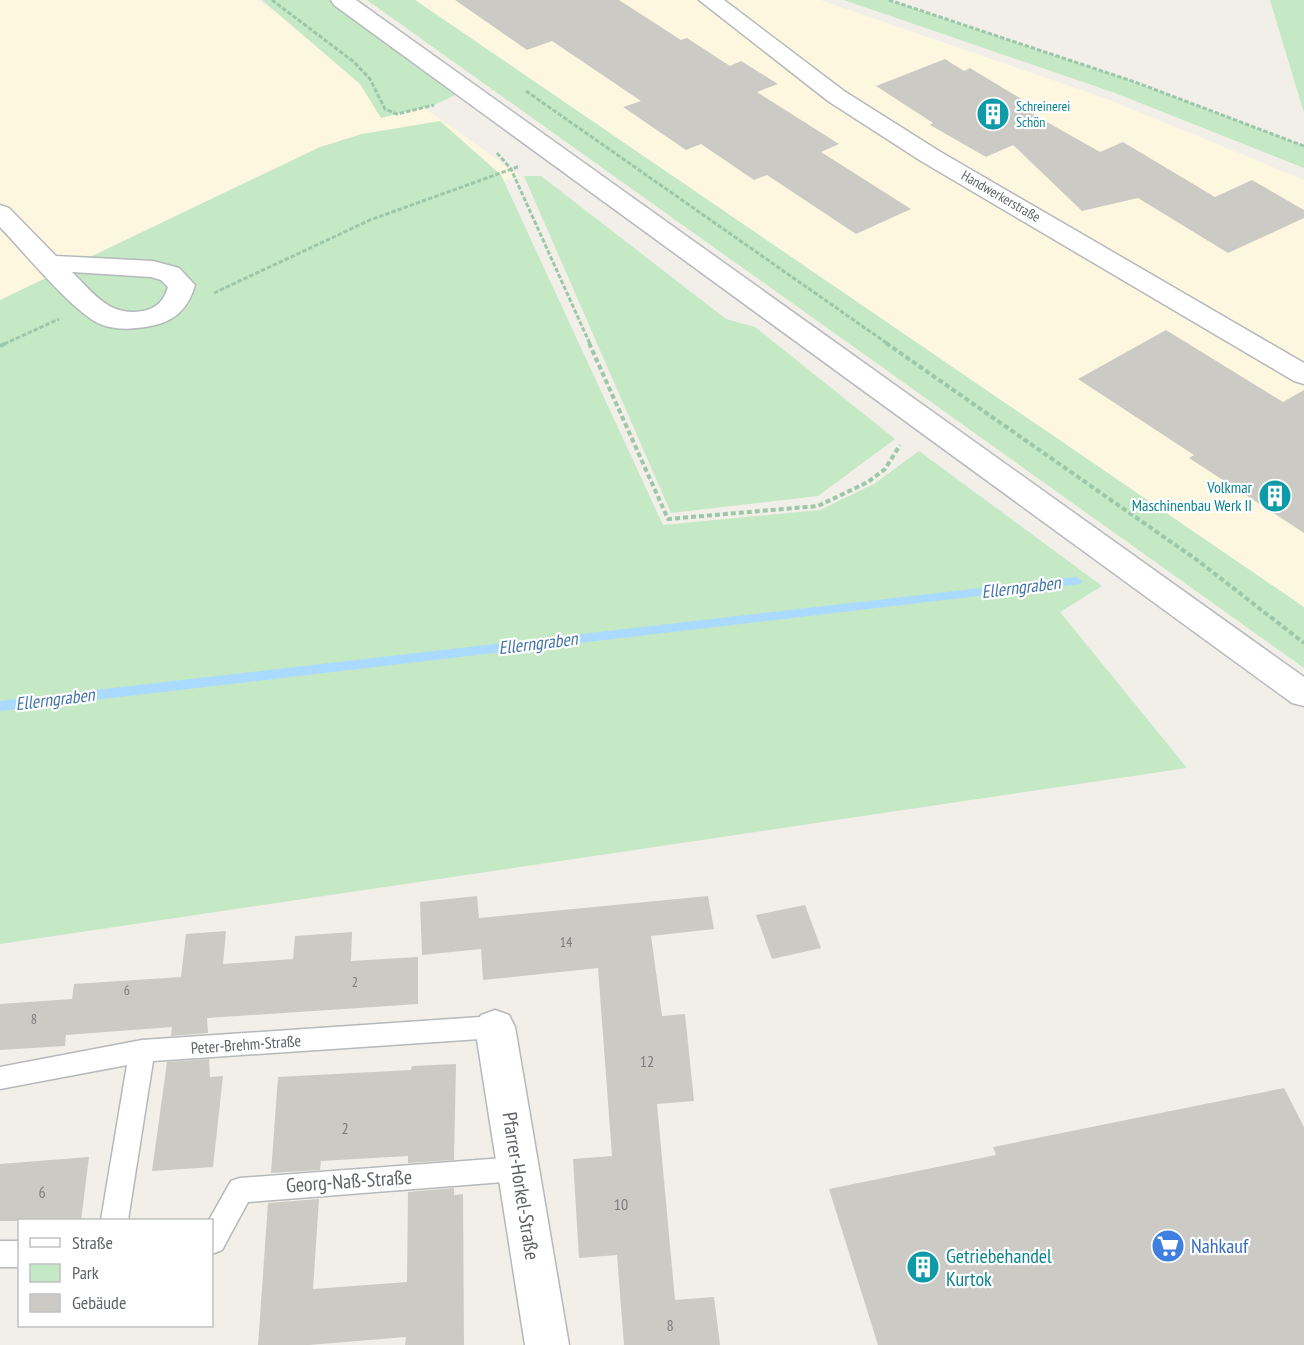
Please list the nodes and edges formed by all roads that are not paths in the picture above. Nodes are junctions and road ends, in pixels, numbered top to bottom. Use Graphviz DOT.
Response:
graph roads {
  1 [pos="342,0"];
  2 [pos="710,0"];
  3 [pos="0,213"];
  4 [pos="50,263"];
  5 [pos="1304,375"];
  6 [pos="1304,694"];
  7 [pos="495,1027"];
  8 [pos="142,1051"];
  9 [pos="0,1078"];
  10 [pos="517,1168"];
  11 [pos="115,1219"];
  12 [pos="213,1239"];
  13 [pos="0,1254"];
  14 [pos="18,1254"];
  15 [pos="547,1345"];
  1 -- 6 [label="street"];
  2 -- 5 [label="street, Handwerkerstraße"];
  3 -- 4 [label="street"];
  4 -- 4 [label="street"];
  7 -- 8 [label="lane, Peter-Brehm-Straße"];
  7 -- 10 [label="street, Pfarrer-Horkel-Straße"];
  8 -- 9 [label="lane, Peter-Brehm-Straße"];
  8 -- 11 [label="lane"];
  10 -- 12 [label="lane, Georg-Naß-Straße"];
  10 -- 15 [label="street, Pfarrer-Horkel-Straße"];
  13 -- 14 [label="lane"];
}
